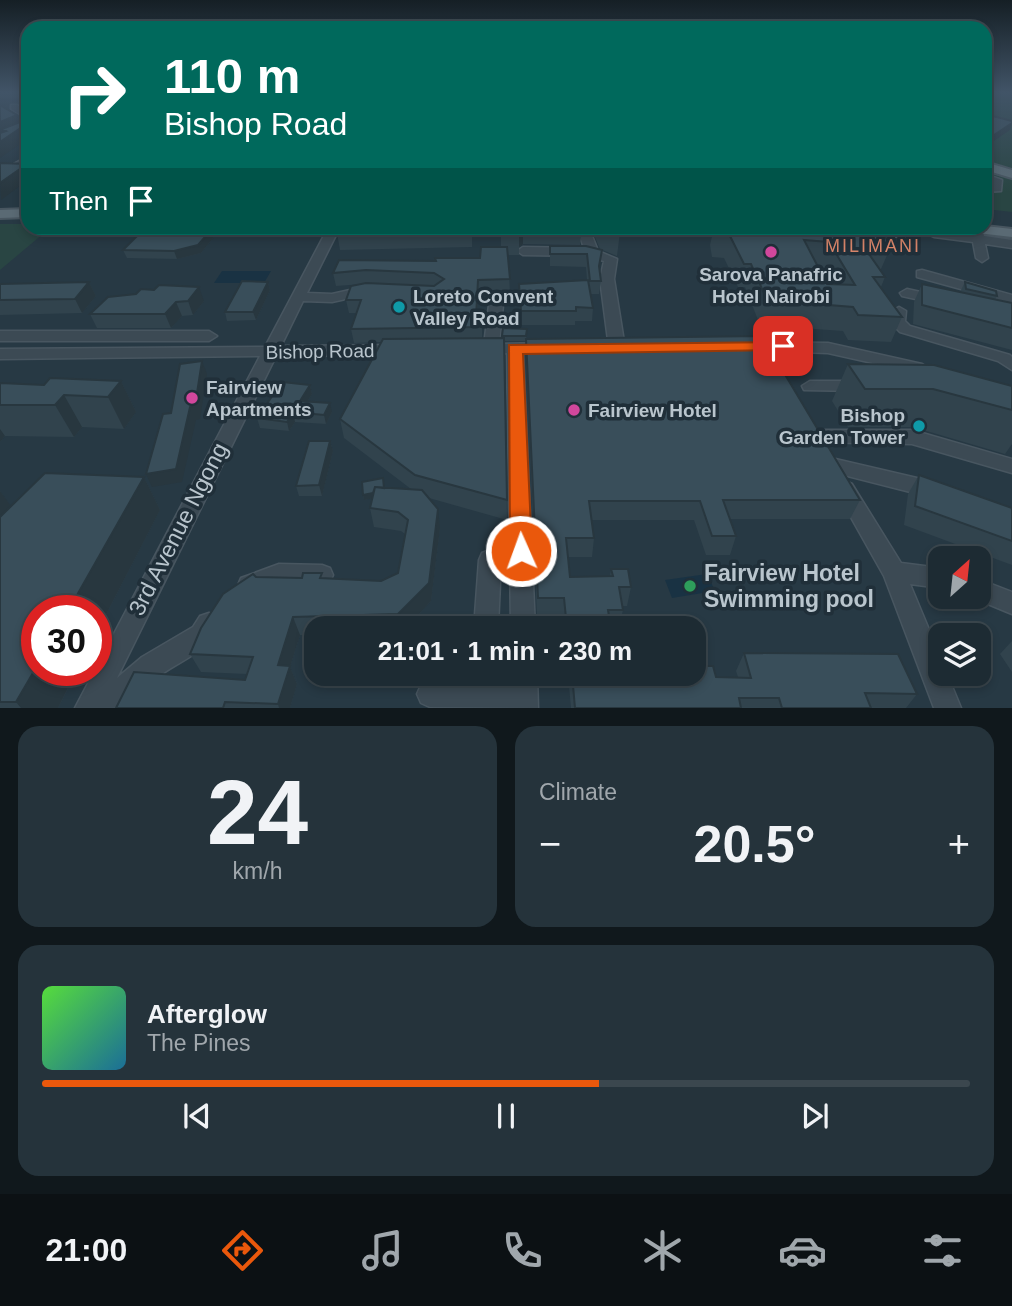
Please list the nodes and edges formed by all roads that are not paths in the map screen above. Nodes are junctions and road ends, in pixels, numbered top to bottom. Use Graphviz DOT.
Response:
graph roads {
  1 [pos="21,129"];
  2 [pos="2,134"];
  3 [pos="21,135"];
  4 [pos="21,164"];
  5 [pos="0,169"];
  6 [pos="1012,169"];
  7 [pos="992,170"];
  8 [pos="992,171"];
  9 [pos="1012,174"];
  10 [pos="992,176"];
  11 [pos="992,189"];
  12 [pos="0,214"];
  13 [pos="21,214"];
  14 [pos="1012,224"];
  15 [pos="992,227"];
  16 [pos="992,231"];
  17 [pos="1012,233"];
  18 [pos="330,235"];
  19 [pos="586,235"];
  20 [pos="835,235"];
  21 [pos="978,235"];
  22 [pos="991,235"];
  23 [pos="820,244"];
  24 [pos="1012,244"];
  25 [pos="523,251"];
  26 [pos="592,253"];
  27 [pos="982,258"];
  28 [pos="922,274"];
  29 [pos="382,290"];
  30 [pos="907,293"];
  31 [pos="298,297"];
  32 [pos="1012,299"];
  33 [pos="496,305"];
  34 [pos="960,305"];
  35 [pos="899,311"];
  36 [pos="209,335"];
  37 [pos="0,336"];
  38 [pos="737,347"];
  39 [pos="764,347"];
  40 [pos="563,348"];
  41 [pos="616,348"];
  42 [pos="491,349"];
  43 [pos="514,349"];
  44 [pos="408,350"];
  45 [pos="463,350"];
  46 [pos="270,351"];
  47 [pos="3,357"];
  48 [pos="1012,365"];
  49 [pos="776,369"];
  50 [pos="933,372"];
  51 [pos="1012,372"];
  52 [pos="1011,382"];
  53 [pos="810,386"];
  54 [pos="879,386"];
  55 [pos="802,414"];
  56 [pos="815,437"];
  57 [pos="831,465"];
  58 [pos="1012,466"];
  59 [pos="952,497"];
  60 [pos="490,560"];
  61 [pos="894,572"];
  62 [pos="322,575"];
  63 [pos="928,577"];
  64 [pos="991,594"];
  65 [pos="1012,603"];
  66 [pos="487,616"];
  67 [pos="523,616"];
  68 [pos="477,686"];
  69 [pos="490,686"];
  70 [pos="525,691"];
  71 [pos="430,694"];
  72 [pos="88,708"];
  73 [pos="102,708"];
  74 [pos="948,708"];
  1 -- 2 [label="street"];
  2 -- 3 [label="street"];
  4 -- 5 [label="street"];
  6 -- 7 [label="street"];
  8 -- 9 [label="main road"];
  10 -- 11 [label="street"];
  12 -- 13 [label="main road"];
  14 -- 15 [label="main road"];
  16 -- 17 [label="main road"];
  18 -- 31 [label="street, 3rd Avenue Ngong"];
  19 -- 26 [label="street"];
  20 -- 23 [label="street"];
  21 -- 27 [label="street"];
  22 -- 24 [label="street"];
  25 -- 26 [label="street"];
  26 -- 41 [label="street"];
  28 -- 32 [label="street"];
  29 -- 31 [label="street"];
  30 -- 34 [label="street"];
  31 -- 46 [label="street, 3rd Avenue Ngong"];
  33 -- 42 [label="street"];
  35 -- 48 [label="street"];
  36 -- 37 [label="street"];
  38 -- 39 [label="street"];
  39 -- 49 [label="street"];
  39 -- 50 [label="street"];
  40 -- 43 [label="street"];
  42 -- 43 [label="street"];
  42 -- 45 [label="street"];
  43 -- 67 [label="street"];
  44 -- 46 [label="street, Bishop Road"];
  46 -- 47 [label="street, Bishop Road"];
  46 -- 72 [label="street, 3rd Avenue Ngong"];
  51 -- 52 [label="street"];
  53 -- 54 [label="street"];
  55 -- 56 [label="street"];
  56 -- 57 [label="street"];
  56 -- 58 [label="street"];
  57 -- 59 [label="street"];
  57 -- 61 [label="street"];
  60 -- 66 [label="street"];
  61 -- 63 [label="street"];
  61 -- 74 [label="street"];
  62 -- 73 [label="street"];
  64 -- 65 [label="street"];
  68 -- 71 [label="street"];
  69 -- 70 [label="street"];
}
